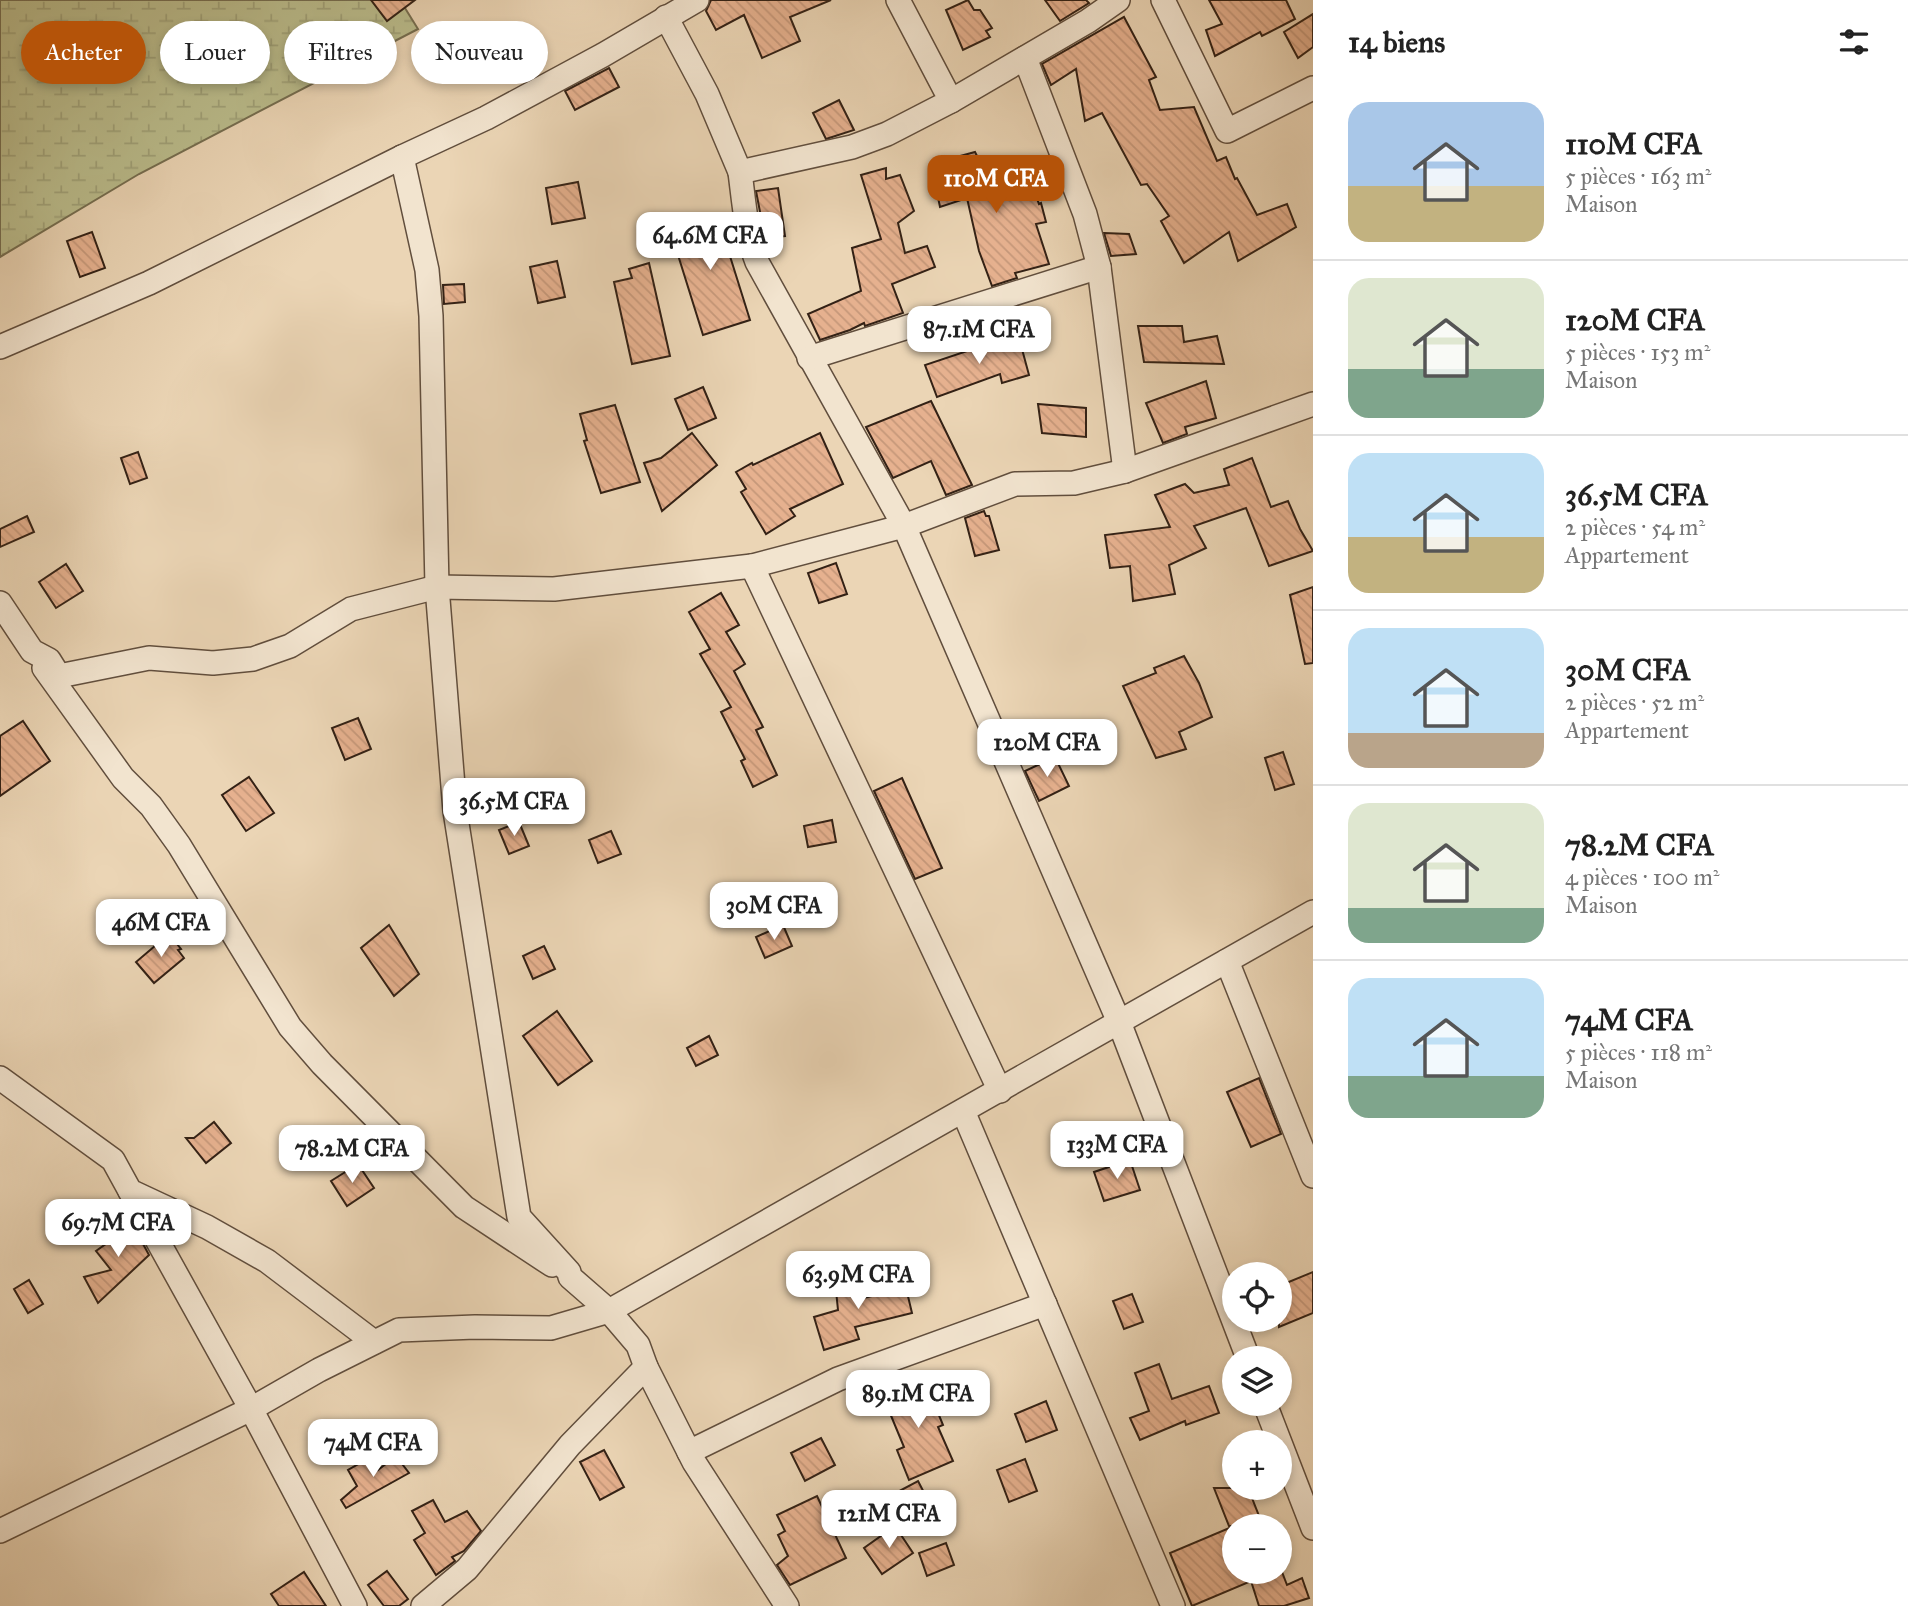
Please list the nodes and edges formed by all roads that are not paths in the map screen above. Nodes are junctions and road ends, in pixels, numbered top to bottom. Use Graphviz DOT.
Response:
graph roads {
  1 [pos="696,0"];
  2 [pos="898,0"];
  3 [pos="1118,0"];
  4 [pos="1174,4"];
  5 [pos="666,17"];
  6 [pos="1025,58"];
  7 [pos="1313,88"];
  8 [pos="951,102"];
  9 [pos="402,157"];
  10 [pos="740,172"];
  11 [pos="1099,267"];
  12 [pos="0,347"];
  13 [pos="810,358"];
  14 [pos="1313,404"];
  15 [pos="1125,471"];
  16 [pos="904,526"];
  17 [pos="752,566"];
  18 [pos="437,587"];
  19 [pos="0,603"];
  20 [pos="32,651"];
  21 [pos="1313,912"];
  22 [pos="1227,961"];
  23 [pos="1119,1022"];
  24 [pos="0,1078"];
  25 [pos="999,1091"];
  26 [pos="963,1111"];
  27 [pos="1313,1176"];
  28 [pos="130,1191"];
  29 [pos="570,1277"];
  30 [pos="1045,1304"];
  31 [pos="609,1311"];
  32 [pos="374,1342"];
  33 [pos="1243,1346"];
  34 [pos="646,1367"];
  35 [pos="251,1409"];
  36 [pos="1270,1416"];
  37 [pos="689,1452"];
  38 [pos="1313,1528"];
  39 [pos="0,1531"];
  40 [pos="355,1606"];
  41 [pos="423,1606"];
  42 [pos="787,1606"];
  43 [pos="1173,1606"];
  1 -- 5 [label="street"];
  2 -- 8 [label="street"];
  3 -- 6 [label="street"];
  4 -- 7 [label="street"];
  5 -- 9 [label="street"];
  5 -- 10 [label="street"];
  6 -- 8 [label="street"];
  6 -- 11 [label="street"];
  8 -- 10 [label="street"];
  9 -- 12 [label="street"];
  9 -- 18 [label="street"];
  10 -- 13 [label="street"];
  11 -- 13 [label="street"];
  11 -- 15 [label="street"];
  13 -- 16 [label="street"];
  14 -- 15 [label="street"];
  15 -- 16 [label="street"];
  16 -- 17 [label="street"];
  16 -- 23 [label="street"];
  17 -- 18 [label="street"];
  17 -- 25 [label="street"];
  18 -- 20 [label="street"];
  18 -- 29 [label="street"];
  19 -- 20 [label="street"];
  20 -- 29 [label="street"];
  21 -- 22 [label="street"];
  22 -- 23 [label="street"];
  22 -- 27 [label="street"];
  23 -- 25 [label="street"];
  23 -- 33 [label="street"];
  24 -- 28 [label="street"];
  25 -- 26 [label="street"];
  26 -- 30 [label="street"];
  26 -- 31 [label="street"];
  28 -- 32 [label="street"];
  28 -- 35 [label="street"];
  29 -- 31 [label="street"];
  30 -- 37 [label="street"];
  30 -- 43 [label="street"];
  31 -- 32 [label="street"];
  31 -- 34 [label="street"];
  32 -- 35 [label="street"];
  34 -- 37 [label="street"];
  34 -- 41 [label="street"];
  35 -- 39 [label="street"];
  35 -- 40 [label="street"];
  36 -- 38 [label="street"];
  37 -- 42 [label="street"];
}
